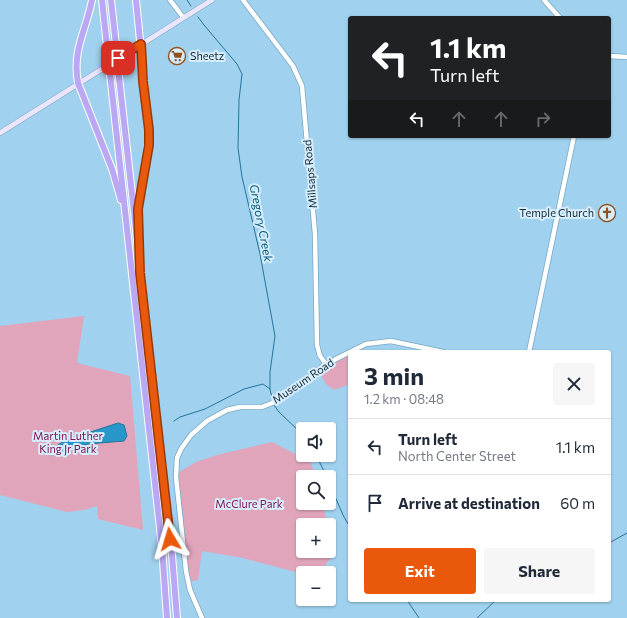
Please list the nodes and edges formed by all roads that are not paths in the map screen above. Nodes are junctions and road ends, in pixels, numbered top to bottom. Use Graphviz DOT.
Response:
graph roads {
  1 [pos="92,0"];
  2 [pos="102,0"];
  3 [pos="111,0"];
  4 [pos="136,0"];
  5 [pos="170,0"];
  6 [pos="212,0"];
  7 [pos="243,0"];
  8 [pos="544,0"];
  9 [pos="558,16"];
  10 [pos="182,17"];
  11 [pos="141,44"];
  12 [pos="611,56"];
  13 [pos="627,57"];
  14 [pos="78,83"];
  15 [pos="0,133"];
  16 [pos="574,138"];
  17 [pos="127,230"];
  18 [pos="140,273"];
  19 [pos="354,350"];
  20 [pos="434,350"];
  21 [pos="529,350"];
  22 [pos="348,353"];
  23 [pos="326,364"];
  24 [pos="167,618"];
  25 [pos="177,618"];
  26 [pos="202,618"];
  1 -- 14 [label="highway"];
  2 -- 17 [label="highway, bridge"];
  3 -- 18 [label="highway, bridge"];
  4 -- 11 [label="highway"];
  5 -- 10 [label="street"];
  6 -- 10 [label="main road"];
  7 -- 23 [label="street, Millsaps Road"];
  8 -- 9 [label="street"];
  10 -- 11 [label="main road"];
  11 -- 14 [label="main road"];
  11 -- 18 [label="highway"];
  12 -- 13 [label="street"];
  14 -- 15 [label="main road"];
  14 -- 17 [label="highway"];
  16 -- 21 [label="street"];
  17 -- 24 [label="highway"];
  18 -- 25 [label="highway"];
  19 -- 20 [label="street, Museum Road"];
  22 -- 23 [label="street, Museum Road"];
  23 -- 26 [label="street, Museum Road"];
}
